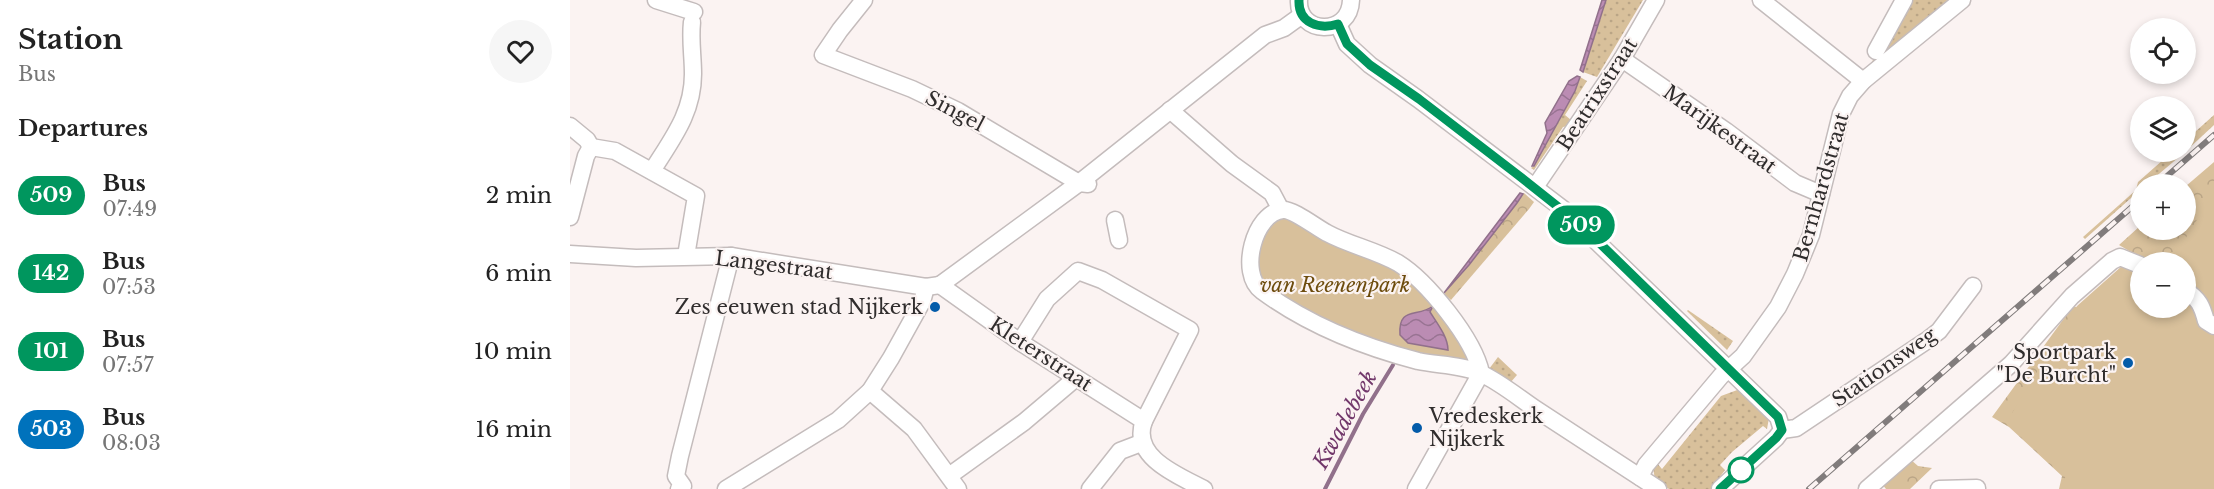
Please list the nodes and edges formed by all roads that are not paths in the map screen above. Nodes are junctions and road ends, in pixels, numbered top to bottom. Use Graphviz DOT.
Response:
graph roads {
  1 [pos="656,0"];
  2 [pos="864,0"];
  3 [pos="1351,0"];
  4 [pos="1656,0"];
  5 [pos="1761,0"];
  6 [pos="1904,0"];
  7 [pos="1962,0"];
  8 [pos="1301,8"];
  9 [pos="1338,24"];
  10 [pos="1876,51"];
  11 [pos="1622,59"];
  12 [pos="1863,81"];
  13 [pos="1172,116"];
  14 [pos="570,126"];
  15 [pos="591,147"];
  16 [pos="652,171"];
  17 [pos="1086,184"];
  18 [pos="1535,187"];
  19 [pos="1821,194"];
  20 [pos="1281,210"];
  21 [pos="570,217"];
  22 [pos="1115,220"];
  23 [pos="1119,240"];
  24 [pos="570,254"];
  25 [pos="686,256"];
  26 [pos="731,256"];
  27 [pos="2130,261"];
  28 [pos="933,286"];
  29 [pos="1973,286"];
  30 [pos="2196,297"];
  31 [pos="2214,326"];
  32 [pos="1020,342"];
  33 [pos="1729,369"];
  34 [pos="1481,373"];
  35 [pos="1076,378"];
  36 [pos="870,392"];
  37 [pos="1144,421"];
  38 [pos="1782,430"];
  39 [pos="1141,443"];
  40 [pos="1640,477"];
  41 [pos="954,483"];
  42 [pos="678,489"];
  43 [pos="726,489"];
  44 [pos="1090,489"];
  45 [pos="1204,489"];
  46 [pos="1416,489"];
  47 [pos="1658,489"];
  48 [pos="1720,489"];
  49 [pos="1867,489"];
  50 [pos="1939,489"];
  51 [pos="1978,489"];
  1 -- 16 [label="street"];
  2 -- 17 [label="street, Singel"];
  3 -- 9 [label="street"];
  4 -- 11 [label="street, Beatrixstraat"];
  5 -- 12 [label="street"];
  6 -- 10 [label="street"];
  7 -- 12 [label="street, Bernhardstraat"];
  8 -- 9 [label="street"];
  8 -- 13 [label="street"];
  9 -- 18 [label="street"];
  11 -- 18 [label="street, Beatrixstraat"];
  11 -- 19 [label="street, Marijkestraat"];
  12 -- 19 [label="street, Bernhardstraat"];
  13 -- 17 [label="street"];
  13 -- 20 [label="street"];
  14 -- 15 [label="street"];
  15 -- 16 [label="street"];
  15 -- 21 [label="street"];
  16 -- 25 [label="street"];
  17 -- 28 [label="street"];
  18 -- 33 [label="street"];
  19 -- 33 [label="street, Bernhardstraat"];
  20 -- 34 [label="street"];
  20 -- 34 [label="street"];
  22 -- 23 [label="street"];
  24 -- 25 [label="street, Langestraat"];
  25 -- 26 [label="street, Langestraat"];
  26 -- 28 [label="street, Langestraat"];
  26 -- 42 [label="street"];
  27 -- 49 [label="street"];
  28 -- 32 [label="street, Kleterstraat"];
  28 -- 36 [label="street"];
  29 -- 38 [label="street, Stationsweg"];
  30 -- 31 [label="street"];
  32 -- 35 [label="street, Kleterstraat"];
  32 -- 37 [label="street"];
  33 -- 38 [label="street"];
  33 -- 40 [label="street, Bernhardstraat"];
  34 -- 40 [label="street"];
  34 -- 46 [label="street"];
  35 -- 37 [label="street, Kleterstraat"];
  35 -- 41 [label="street"];
  36 -- 41 [label="street"];
  36 -- 43 [label="street"];
  37 -- 39 [label="street"];
  38 -- 48 [label="street"];
  39 -- 44 [label="street"];
  39 -- 45 [label="street"];
  40 -- 47 [label="street"];
  50 -- 51 [label="street"];
}
